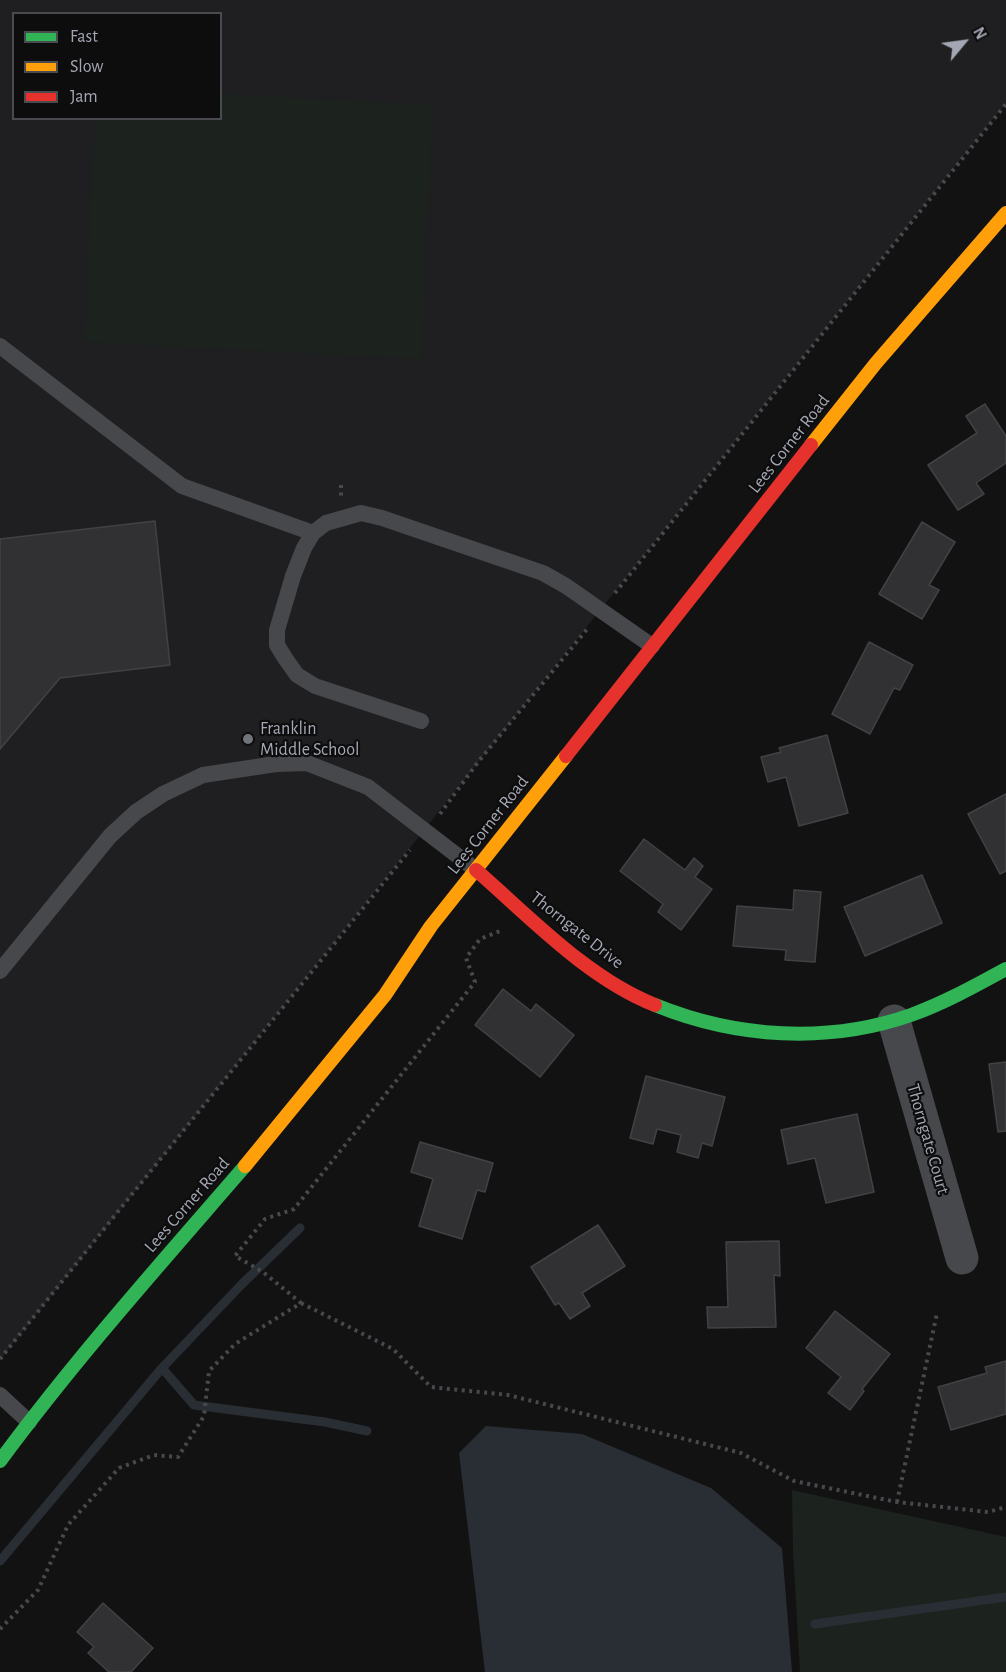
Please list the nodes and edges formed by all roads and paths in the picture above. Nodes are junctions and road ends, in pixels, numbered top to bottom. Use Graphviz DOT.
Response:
graph roads {
  1 [pos="1006,104"];
  2 [pos="1006,213"];
  3 [pos="0,346"];
  4 [pos="313,533"];
  5 [pos="602,612"];
  6 [pos="652,646"];
  7 [pos="422,721"];
  8 [pos="426,832"];
  9 [pos="476,870"];
  10 [pos="520,908"];
  11 [pos="1006,969"];
  12 [pos="0,970"];
  13 [pos="894,1021"];
  14 [pos="962,1258"];
  15 [pos="301,1303"];
  16 [pos="937,1313"];
  17 [pos="0,1359"];
  18 [pos="0,1395"];
  19 [pos="29,1422"];
  20 [pos="0,1461"];
  21 [pos="897,1502"];
  22 [pos="1006,1507"];
  23 [pos="0,1629"];
  1 -- 5 [label="path"];
  2 -- 6 [label="street, Lees Corner Road"];
  3 -- 4 [label="lane"];
  4 -- 5 [label="lane"];
  4 -- 7 [label="lane"];
  5 -- 6 [label="lane"];
  5 -- 8 [label="path"];
  6 -- 9 [label="street, Lees Corner Road"];
  8 -- 9 [label="lane"];
  8 -- 12 [label="lane"];
  8 -- 17 [label="path"];
  9 -- 10 [label="street, Thorngate Drive"];
  9 -- 19 [label="street, Lees Corner Road"];
  10 -- 13 [label="street, Thorngate Drive"];
  10 -- 15 [label="path"];
  11 -- 13 [label="street, Thorngate Drive"];
  13 -- 14 [label="street, Thorngate Court"];
  15 -- 21 [label="path"];
  15 -- 23 [label="path"];
  16 -- 21 [label="path"];
  18 -- 19 [label="lane"];
  19 -- 20 [label="street, Lees Corner Road"];
  21 -- 22 [label="path"];
}
